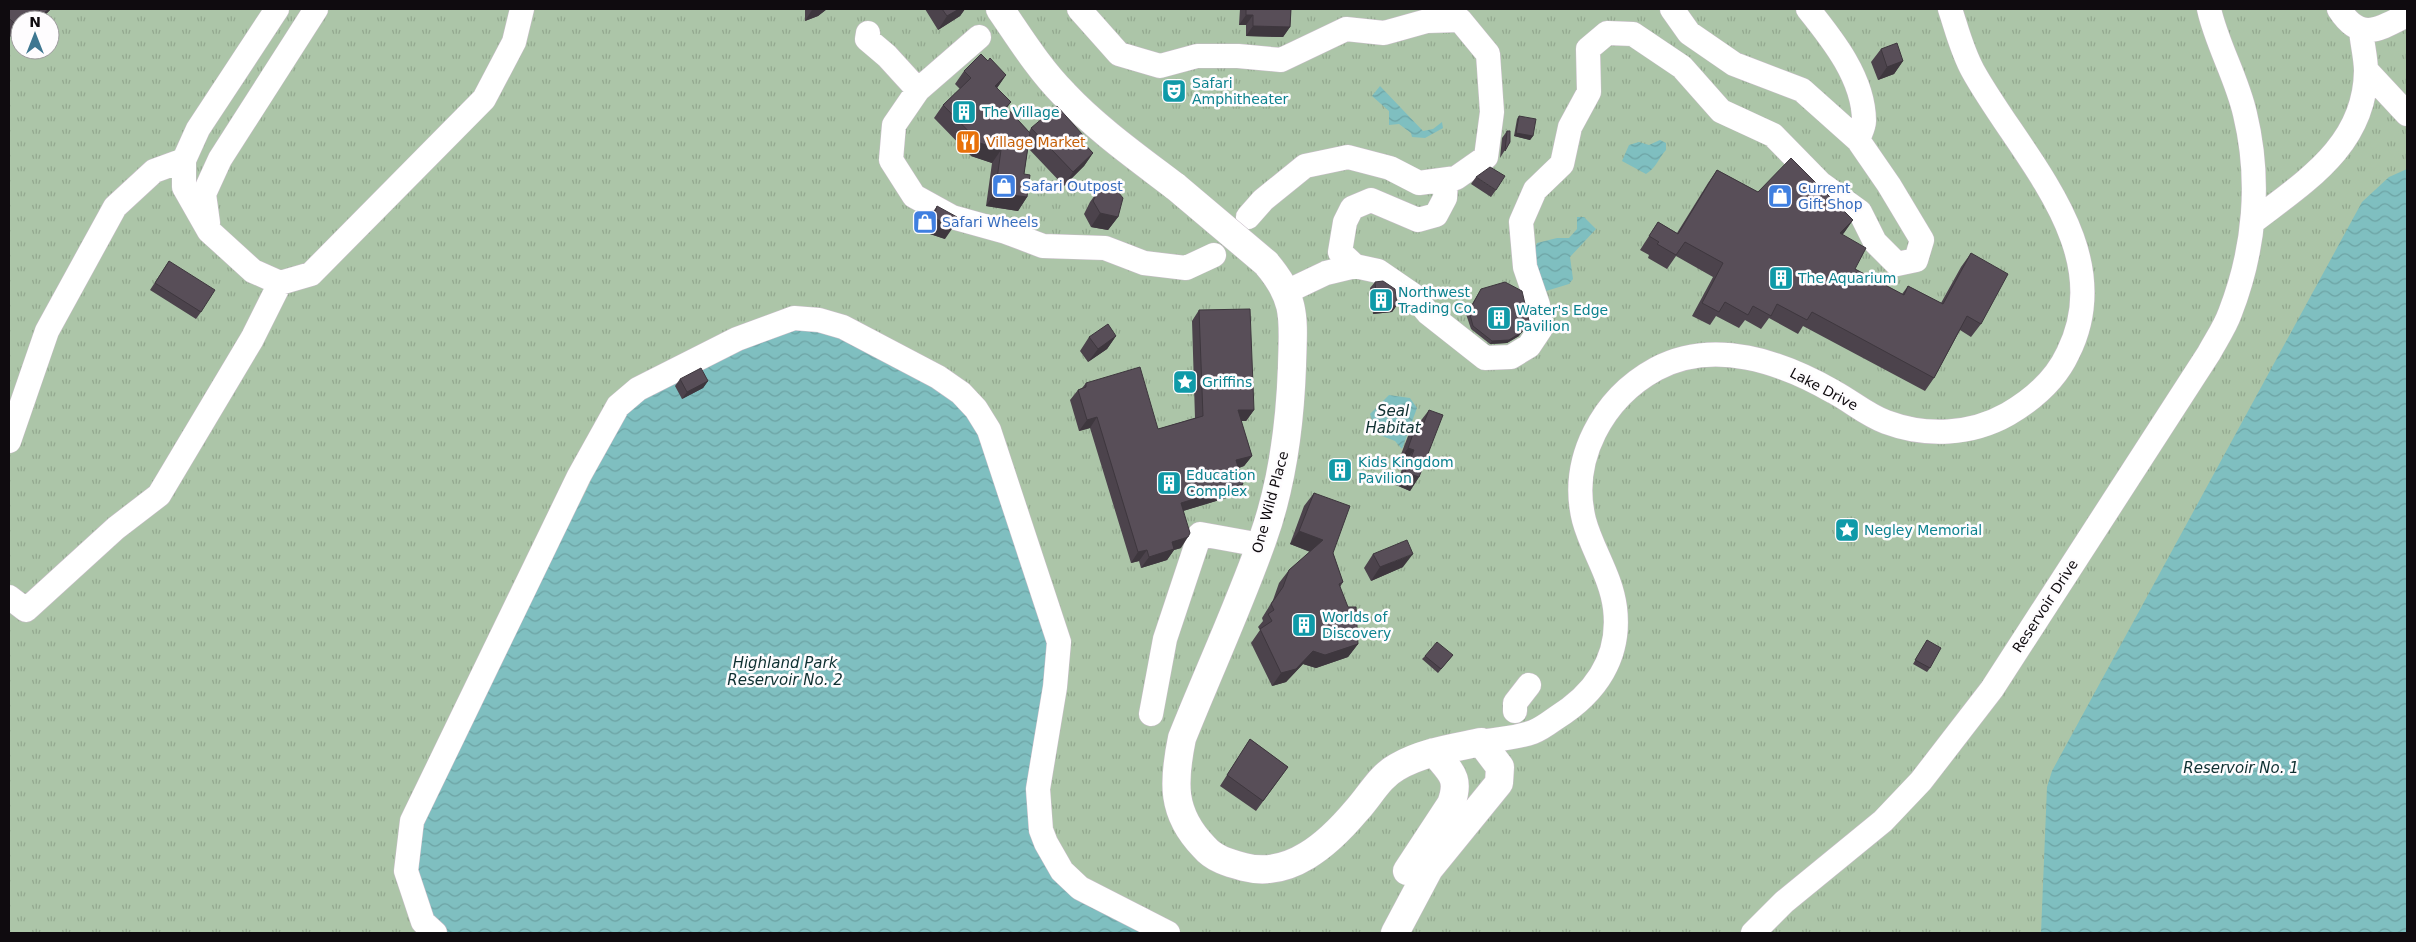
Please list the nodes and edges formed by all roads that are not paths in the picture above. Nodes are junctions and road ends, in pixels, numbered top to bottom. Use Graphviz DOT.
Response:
graph roads {
  1 [pos="277,9"];
  2 [pos="316,9"];
  3 [pos="522,9"];
  4 [pos="1000,9"];
  5 [pos="1079,9"];
  6 [pos="1672,9"];
  7 [pos="1808,9"];
  8 [pos="1950,9"];
  9 [pos="2210,9"];
  10 [pos="2339,9"];
  11 [pos="2407,15"];
  12 [pos="2361,30"];
  13 [pos="868,33"];
  14 [pos="979,37"];
  15 [pos="2366,70"];
  16 [pos="918,90"];
  17 [pos="2407,114"];
  18 [pos="1858,140"];
  19 [pos="184,160"];
  20 [pos="1446,180"];
  21 [pos="1248,216"];
  22 [pos="2254,221"];
  23 [pos="209,231"];
  24 [pos="1214,255"];
  25 [pos="1355,266"];
  26 [pos="280,282"];
  27 [pos="1286,292"];
  28 [pos="9,441"];
  29 [pos="1261,545"];
  30 [pos="9,597"];
  31 [pos="1529,685"];
  32 [pos="1515,711"];
  33 [pos="1151,714"];
  34 [pos="1481,742"];
  35 [pos="1434,752"];
  36 [pos="435,933"];
  37 [pos="1168,933"];
  38 [pos="1379,933"];
  39 [pos="1395,933"];
  40 [pos="1753,933"];
  1 -- 19 [label="street"];
  2 -- 23 [label="street"];
  3 -- 26 [label="street"];
  4 -- 27 [label="main road, One Wild Place, bridge"];
  5 -- 20 [label="street"];
  6 -- 18 [label="street"];
  7 -- 18 [label="street"];
  8 -- 34 [label="street, Lake Drive"];
  9 -- 22 [label="street, Reservoir Drive"];
  10 -- 12 [label="street"];
  11 -- 12 [label="street"];
  12 -- 15 [label="street"];
  13 -- 16 [label="street"];
  14 -- 16 [label="street"];
  15 -- 17 [label="street"];
  15 -- 22 [label="street"];
  16 -- 24 [label="street"];
  18 -- 25 [label="street"];
  19 -- 23 [label="street"];
  19 -- 28 [label="street"];
  20 -- 21 [label="street"];
  20 -- 25 [label="street"];
  22 -- 40 [label="street, Reservoir Drive"];
  23 -- 26 [label="street"];
  25 -- 27 [label="street"];
  26 -- 30 [label="street"];
  27 -- 29 [label="main road, One Wild Place"];
  29 -- 33 [label="street"];
  29 -- 35 [label="main road, One Wild Place"];
  31 -- 32 [label="street"];
  34 -- 35 [label="main road, One Wild Place"];
  34 -- 39 [label="main road"];
  35 -- 38 [label="main road"];
  36 -- 37 [label="street"];
}
